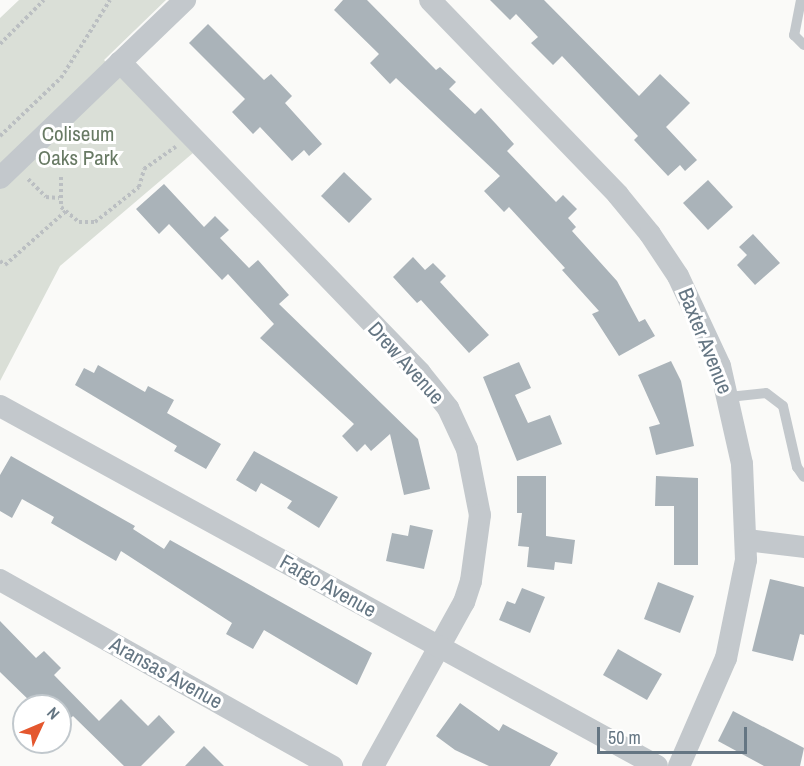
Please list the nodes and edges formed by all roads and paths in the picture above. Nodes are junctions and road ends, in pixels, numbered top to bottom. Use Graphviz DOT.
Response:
graph roads {
  1 [pos="44,0"];
  2 [pos="110,0"];
  3 [pos="185,0"];
  4 [pos="430,0"];
  5 [pos="801,0"];
  6 [pos="0,45"];
  7 [pos="804,45"];
  8 [pos="120,62"];
  9 [pos="0,136"];
  10 [pos="181,143"];
  11 [pos="23,175"];
  12 [pos="61,177"];
  13 [pos="0,178"];
  14 [pos="59,198"];
  15 [pos="66,211"];
  16 [pos="0,261"];
  17 [pos="729,397"];
  18 [pos="0,406"];
  19 [pos="804,477"];
  20 [pos="747,540"];
  21 [pos="804,547"];
  22 [pos="0,580"];
  23 [pos="440,647"];
  24 [pos="332,766"];
  25 [pos="374,766"];
  26 [pos="657,766"];
  27 [pos="679,766"];
  1 -- 6 [label="path"];
  2 -- 9 [label="path"];
  3 -- 8 [label="street"];
  4 -- 17 [label="street, Baxter Avenue"];
  5 -- 7 [label="lane"];
  8 -- 13 [label="street"];
  8 -- 23 [label="street, Drew Avenue"];
  10 -- 15 [label="path"];
  11 -- 14 [label="path"];
  12 -- 14 [label="path"];
  14 -- 15 [label="path"];
  15 -- 16 [label="path"];
  17 -- 19 [label="lane"];
  17 -- 20 [label="street, Baxter Avenue"];
  18 -- 23 [label="street, Fargo Avenue"];
  20 -- 21 [label="street"];
  20 -- 27 [label="street, Baxter Avenue"];
  22 -- 24 [label="street, Aransas Avenue"];
  23 -- 25 [label="street, Drew Avenue"];
  23 -- 26 [label="street, Fargo Avenue"];
}
